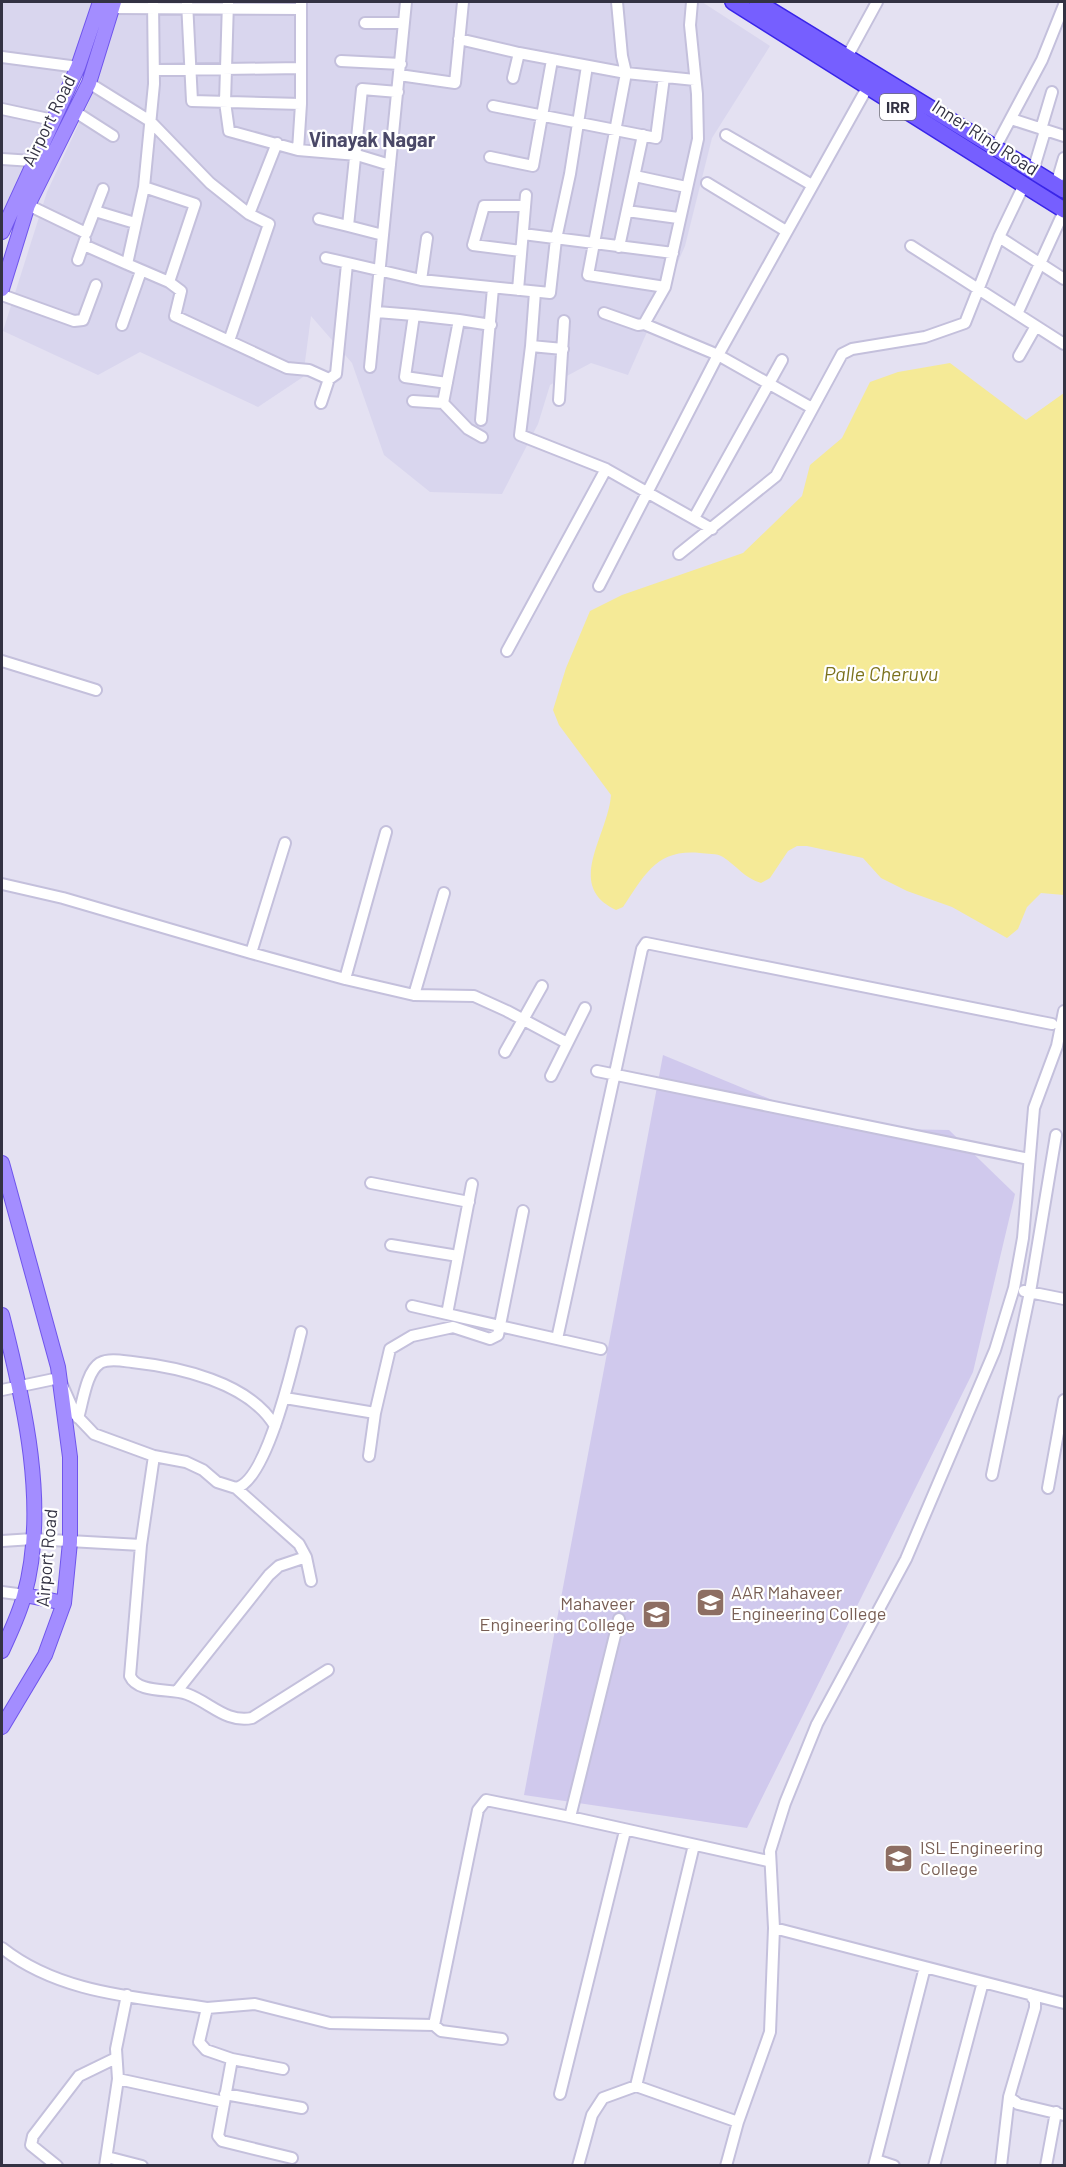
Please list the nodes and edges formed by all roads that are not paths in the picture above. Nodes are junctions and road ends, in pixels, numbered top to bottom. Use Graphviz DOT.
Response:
graph roads {
  1 [pos="406,2"];
  2 [pos="463,2"];
  3 [pos="617,2"];
  4 [pos="692,2"];
  5 [pos="733,2"];
  6 [pos="757,2"];
  7 [pos="876,2"];
  8 [pos="109,4"];
  9 [pos="153,4"];
  10 [pos="187,5"];
  11 [pos="228,5"];
  12 [pos="301,5"];
  13 [pos="1065,5"];
  14 [pos="364,23"];
  15 [pos="403,23"];
  16 [pos="459,39"];
  17 [pos="519,53"];
  18 [pos="2,57"];
  19 [pos="847,57"];
  20 [pos="552,60"];
  21 [pos="341,61"];
  22 [pos="587,66"];
  23 [pos="78,67"];
  24 [pos="301,68"];
  25 [pos="226,69"];
  26 [pos="154,70"];
  27 [pos="190,70"];
  28 [pos="400,70"];
  29 [pos="626,73"];
  30 [pos="664,77"];
  31 [pos="513,78"];
  32 [pos="695,80"];
  33 [pos="89,83"];
  34 [pos="867,88"];
  35 [pos="398,92"];
  36 [pos="1052,92"];
  37 [pos="225,102"];
  38 [pos="301,104"];
  39 [pos="493,106"];
  40 [pos="2,109"];
  41 [pos="74,111"];
  42 [pos="542,116"];
  43 [pos="1011,119"];
  44 [pos="53,120"];
  45 [pos="150,121"];
  46 [pos="578,123"];
  47 [pos="614,130"];
  48 [pos="1043,130"];
  49 [pos="643,135"];
  50 [pos="726,135"];
  51 [pos="113,136"];
  52 [pos="1065,136"];
  53 [pos="277,143"];
  54 [pos="995,148"];
  55 [pos="298,150"];
  56 [pos="357,155"];
  57 [pos="490,158"];
  58 [pos="1065,158"];
  59 [pos="2,159"];
  60 [pos="33,161"];
  61 [pos="390,165"];
  62 [pos="1033,171"];
  63 [pos="634,176"];
  64 [pos="707,183"];
  65 [pos="812,185"];
  66 [pos="144,187"];
  67 [pos="686,187"];
  68 [pos="1023,187"];
  69 [pos="1060,188"];
  70 [pos="103,189"];
  71 [pos="28,205"];
  72 [pos="95,211"];
  73 [pos="627,211"];
  74 [pos="1065,211"];
  75 [pos="249,214"];
  76 [pos="678,218"];
  77 [pos="319,219"];
  78 [pos="135,223"];
  79 [pos="348,225"];
  80 [pos="786,231"];
  81 [pos="2,232"];
  82 [pos="86,233"];
  83 [pos="523,234"];
  84 [pos="383,235"];
  85 [pos="999,237"];
  86 [pos="427,238"];
  87 [pos="556,239"];
  88 [pos="592,243"];
  89 [pos="84,245"];
  90 [pos="910,246"];
  91 [pos="620,247"];
  92 [pos="521,251"];
  93 [pos="673,253"];
  94 [pos="326,258"];
  95 [pos="78,260"];
  96 [pos="127,264"];
  97 [pos="347,264"];
  98 [pos="1038,265"];
  99 [pos="141,271"];
  100 [pos="380,273"];
  101 [pos="1065,279"];
  102 [pos="422,280"];
  103 [pos="169,282"];
  104 [pos="96,285"];
  105 [pos="665,287"];
  106 [pos="493,288"];
  107 [pos="978,289"];
  108 [pos="2,290"];
  109 [pos="518,290"];
  110 [pos="535,292"];
  111 [pos="2,295"];
  112 [pos="377,312"];
  113 [pos="604,313"];
  114 [pos="1017,314"];
  115 [pos="414,315"];
  116 [pos="459,320"];
  117 [pos="564,321"];
  118 [pos="644,324"];
  119 [pos="122,325"];
  120 [pos="491,325"];
  121 [pos="1036,326"];
  122 [pos="229,341"];
  123 [pos="1065,344"];
  124 [pos="531,346"];
  125 [pos="563,349"];
  126 [pos="718,355"];
  127 [pos="1019,356"];
  128 [pos="782,360"];
  129 [pos="370,367"];
  130 [pos="329,379"];
  131 [pos="447,383"];
  132 [pos="769,383"];
  133 [pos="559,400"];
  134 [pos="413,401"];
  135 [pos="321,403"];
  136 [pos="443,403"];
  137 [pos="812,408"];
  138 [pos="481,420"];
  139 [pos="482,436"];
  140 [pos="606,469"];
  141 [pos="648,491"];
  142 [pos="694,518"];
  143 [pos="712,529"];
  144 [pos="679,554"];
  145 [pos="600,586"];
  146 [pos="507,651"];
  147 [pos="2,661"];
  148 [pos="96,690"];
  149 [pos="386,832"];
  150 [pos="285,843"];
  151 [pos="2,884"];
  152 [pos="444,893"];
  153 [pos="251,953"];
  154 [pos="345,979"];
  155 [pos="542,986"];
  156 [pos="414,995"];
  157 [pos="585,1008"];
  158 [pos="1065,1011"];
  159 [pos="524,1020"];
  160 [pos="1052,1024"];
  161 [pos="567,1043"];
  162 [pos="505,1052"];
  163 [pos="597,1071"];
  164 [pos="613,1074"];
  165 [pos="550,1076"];
  166 [pos="1056,1135"];
  167 [pos="1029,1159"];
  168 [pos="2,1163"];
  169 [pos="371,1184"];
  170 [pos="472,1184"];
  171 [pos="469,1202"];
  172 [pos="523,1211"];
  173 [pos="391,1245"];
  174 [pos="458,1256"];
  175 [pos="1014,1288"];
  176 [pos="1030,1292"];
  177 [pos="1065,1299"];
  178 [pos="412,1306"];
  179 [pos="447,1314"];
  180 [pos="2,1315"];
  181 [pos="500,1326"];
  182 [pos="301,1332"];
  183 [pos="557,1339"];
  184 [pos="602,1349"];
  185 [pos="59,1378"];
  186 [pos="19,1384"];
  187 [pos="2,1390"];
  188 [pos="285,1398"];
  189 [pos="1065,1400"];
  190 [pos="375,1413"];
  191 [pos="78,1418"];
  192 [pos="275,1426"];
  193 [pos="154,1456"];
  194 [pos="369,1456"];
  195 [pos="992,1475"];
  196 [pos="236,1488"];
  197 [pos="1047,1488"];
  198 [pos="33,1539"];
  199 [pos="2,1541"];
  200 [pos="70,1542"];
  201 [pos="141,1545"];
  202 [pos="306,1557"];
  203 [pos="311,1581"];
  204 [pos="2,1592"];
  205 [pos="25,1595"];
  206 [pos="64,1603"];
  207 [pos="619,1619"];
  208 [pos="2,1651"];
  209 [pos="328,1670"];
  210 [pos="177,1691"];
  211 [pos="2,1727"];
  212 [pos="570,1817"];
  213 [pos="625,1831"];
  214 [pos="694,1845"];
  215 [pos="768,1860"];
  216 [pos="774,1928"];
  217 [pos="2,1948"];
  218 [pos="925,1967"];
  219 [pos="983,1982"];
  220 [pos="1030,1994"];
  221 [pos="127,1995"];
  222 [pos="1065,2003"];
  223 [pos="207,2008"];
  224 [pos="434,2025"];
  225 [pos="502,2039"];
  226 [pos="116,2058"];
  227 [pos="232,2059"];
  228 [pos="283,2069"];
  229 [pos="118,2079"];
  230 [pos="636,2086"];
  231 [pos="560,2094"];
  232 [pos="1009,2097"];
  233 [pos="224,2098"];
  234 [pos="302,2108"];
  235 [pos="1060,2114"];
  236 [pos="738,2122"];
  237 [pos="292,2158"];
  238 [pos="106,2161"];
  239 [pos="875,2163"];
  240 [pos="57,2166"];
  241 [pos="142,2166"];
  242 [pos="578,2166"];
  243 [pos="726,2166"];
  244 [pos="894,2166"];
  245 [pos="934,2166"];
  246 [pos="1001,2166"];
  247 [pos="1046,2166"];
  1 -- 15 [label="street"];
  2 -- 16 [label="street"];
  3 -- 29 [label="street"];
  4 -- 32 [label="street"];
  5 -- 34 [label="highway, Inner Ring Road / IRR"];
  6 -- 19 [label="highway, Inner Ring Road / IRR"];
  7 -- 19 [label="street"];
  8 -- 9 [label="street"];
  8 -- 23 [label="main road, Airport Road"];
  8 -- 33 [label="main road, Airport Road"];
  9 -- 10 [label="street"];
  9 -- 26 [label="street"];
  10 -- 11 [label="street"];
  10 -- 27 [label="street"];
  11 -- 12 [label="street"];
  11 -- 25 [label="street"];
  12 -- 24 [label="street"];
  13 -- 43 [label="street"];
  14 -- 15 [label="street"];
  15 -- 28 [label="street"];
  16 -- 17 [label="street"];
  16 -- 28 [label="street"];
  17 -- 20 [label="street"];
  17 -- 31 [label="street"];
  18 -- 23 [label="street"];
  19 -- 54 [label="highway, Inner Ring Road / IRR"];
  20 -- 22 [label="street"];
  20 -- 42 [label="street"];
  21 -- 28 [label="street"];
  22 -- 29 [label="street"];
  22 -- 46 [label="street"];
  23 -- 44 [label="main road, Airport Road"];
  24 -- 25 [label="street"];
  24 -- 38 [label="street"];
  25 -- 27 [label="street"];
  25 -- 37 [label="street"];
  26 -- 27 [label="street"];
  26 -- 45 [label="street"];
  27 -- 37 [label="street"];
  28 -- 35 [label="street"];
  29 -- 30 [label="street"];
  29 -- 47 [label="street"];
  30 -- 32 [label="street"];
  30 -- 49 [label="street"];
  32 -- 67 [label="street"];
  33 -- 41 [label="main road, Airport Road"];
  33 -- 45 [label="street"];
  34 -- 65 [label="street"];
  34 -- 68 [label="highway, Inner Ring Road / IRR"];
  35 -- 56 [label="street"];
  35 -- 61 [label="street"];
  36 -- 48 [label="street"];
  37 -- 38 [label="street"];
  37 -- 53 [label="street"];
  38 -- 55 [label="street"];
  39 -- 42 [label="street"];
  40 -- 44 [label="street"];
  41 -- 51 [label="street"];
  41 -- 71 [label="main road, Airport Road"];
  42 -- 46 [label="street"];
  42 -- 57 [label="street"];
  43 -- 48 [label="street"];
  43 -- 54 [label="street"];
  44 -- 60 [label="main road, Airport Road"];
  45 -- 66 [label="street"];
  45 -- 75 [label="street"];
  46 -- 47 [label="street"];
  46 -- 87 [label="street"];
  47 -- 49 [label="street"];
  47 -- 88 [label="street"];
  48 -- 52 [label="street"];
  48 -- 62 [label="street"];
  49 -- 63 [label="street"];
  50 -- 65 [label="street"];
  53 -- 55 [label="street"];
  53 -- 75 [label="street"];
  54 -- 62 [label="highway, Inner Ring Road / IRR"];
  55 -- 56 [label="street"];
  56 -- 61 [label="street"];
  56 -- 79 [label="street"];
  58 -- 69 [label="street"];
  59 -- 60 [label="street"];
  60 -- 81 [label="main road, Airport Road"];
  61 -- 84 [label="street"];
  62 -- 69 [label="highway, Inner Ring Road / IRR"];
  63 -- 67 [label="street"];
  63 -- 73 [label="street"];
  64 -- 80 [label="street"];
  65 -- 80 [label="street"];
  66 -- 78 [label="street"];
  66 -- 103 [label="street"];
  67 -- 76 [label="street"];
  68 -- 74 [label="highway, Inner Ring Road / IRR"];
  68 -- 85 [label="street"];
  70 -- 72 [label="street"];
  71 -- 82 [label="street"];
  71 -- 108 [label="main road, Airport Road"];
  72 -- 78 [label="street"];
  72 -- 82 [label="street"];
  73 -- 76 [label="street"];
  73 -- 91 [label="street"];
  74 -- 98 [label="street"];
  75 -- 122 [label="street"];
  76 -- 93 [label="street"];
  77 -- 79 [label="street"];
  78 -- 96 [label="street"];
  79 -- 84 [label="street"];
  80 -- 126 [label="street"];
  82 -- 89 [label="street"];
  83 -- 87 [label="street"];
  83 -- 92 [label="street"];
  83 -- 92 [label="street"];
  84 -- 100 [label="street"];
  85 -- 98 [label="street"];
  85 -- 107 [label="street"];
  86 -- 102 [label="street"];
  87 -- 88 [label="street"];
  87 -- 110 [label="street"];
  88 -- 91 [label="street"];
  88 -- 105 [label="street"];
  89 -- 95 [label="street"];
  89 -- 96 [label="street"];
  90 -- 107 [label="street"];
  91 -- 93 [label="street"];
  92 -- 109 [label="street"];
  93 -- 105 [label="street"];
  94 -- 97 [label="street"];
  96 -- 99 [label="street"];
  97 -- 100 [label="street"];
  97 -- 130 [label="street"];
  98 -- 101 [label="street"];
  98 -- 114 [label="street"];
  99 -- 103 [label="street"];
  99 -- 119 [label="street"];
  100 -- 102 [label="street"];
  100 -- 112 [label="street"];
  102 -- 106 [label="street"];
  103 -- 122 [label="street"];
  104 -- 111 [label="street"];
  105 -- 118 [label="street"];
  106 -- 109 [label="street"];
  106 -- 120 [label="street"];
  107 -- 114 [label="street"];
  107 -- 137 [label="street"];
  109 -- 110 [label="street"];
  110 -- 124 [label="street"];
  112 -- 115 [label="street"];
  112 -- 129 [label="street"];
  113 -- 118 [label="street"];
  114 -- 121 [label="street"];
  115 -- 116 [label="street"];
  115 -- 131 [label="street"];
  116 -- 120 [label="street"];
  116 -- 131 [label="street"];
  117 -- 125 [label="street"];
  118 -- 126 [label="street"];
  120 -- 138 [label="street"];
  121 -- 123 [label="street"];
  121 -- 127 [label="street"];
  122 -- 130 [label="street"];
  124 -- 125 [label="street"];
  124 -- 140 [label="street"];
  125 -- 133 [label="street"];
  126 -- 132 [label="street"];
  126 -- 141 [label="street"];
  128 -- 132 [label="street"];
  130 -- 135 [label="street"];
  131 -- 136 [label="street"];
  132 -- 137 [label="street"];
  132 -- 142 [label="street"];
  134 -- 136 [label="street"];
  136 -- 139 [label="street"];
  137 -- 143 [label="street"];
  140 -- 141 [label="street"];
  140 -- 146 [label="street"];
  141 -- 142 [label="street"];
  141 -- 145 [label="street"];
  142 -- 143 [label="street"];
  143 -- 144 [label="street"];
  147 -- 148 [label="street"];
  149 -- 154 [label="street"];
  150 -- 153 [label="street"];
  151 -- 153 [label="street"];
  152 -- 156 [label="street"];
  153 -- 154 [label="street"];
  154 -- 156 [label="street"];
  155 -- 159 [label="street"];
  156 -- 159 [label="street"];
  157 -- 161 [label="street"];
  158 -- 167 [label="street"];
  159 -- 161 [label="street"];
  159 -- 162 [label="street"];
  160 -- 164 [label="street"];
  161 -- 165 [label="street"];
  163 -- 164 [label="street"];
  164 -- 167 [label="street"];
  164 -- 183 [label="street"];
  166 -- 176 [label="street"];
  167 -- 175 [label="street"];
  168 -- 185 [label="main road, Airport Road"];
  169 -- 171 [label="street"];
  170 -- 171 [label="street"];
  171 -- 174 [label="street"];
  172 -- 181 [label="street"];
  173 -- 174 [label="street"];
  174 -- 179 [label="street"];
  175 -- 176 [label="street"];
  175 -- 215 [label="street"];
  176 -- 177 [label="street"];
  176 -- 195 [label="street"];
  178 -- 179 [label="street"];
  179 -- 181 [label="street"];
  180 -- 186 [label="main road, Airport Road"];
  181 -- 183 [label="street"];
  181 -- 190 [label="street"];
  182 -- 188 [label="street"];
  183 -- 184 [label="street"];
  185 -- 186 [label="street"];
  185 -- 191 [label="street"];
  185 -- 200 [label="main road, Airport Road"];
  186 -- 187 [label="street"];
  186 -- 198 [label="main road, Airport Road"];
  188 -- 190 [label="street"];
  188 -- 192 [label="street"];
  189 -- 197 [label="street"];
  190 -- 194 [label="street"];
  191 -- 192 [label="street"];
  191 -- 193 [label="street"];
  192 -- 196 [label="street"];
  193 -- 196 [label="street"];
  193 -- 201 [label="street"];
  196 -- 202 [label="street"];
  198 -- 199 [label="street"];
  198 -- 200 [label="street"];
  198 -- 205 [label="main road, Airport Road"];
  200 -- 201 [label="street"];
  200 -- 206 [label="main road, Airport Road"];
  201 -- 210 [label="street"];
  202 -- 203 [label="street"];
  202 -- 210 [label="street"];
  204 -- 205 [label="street"];
  205 -- 206 [label="main road"];
  205 -- 208 [label="main road, Airport Road"];
  206 -- 211 [label="main road, Airport Road"];
  207 -- 212 [label="street"];
  209 -- 210 [label="street"];
  212 -- 213 [label="street"];
  212 -- 224 [label="street"];
  213 -- 214 [label="street"];
  213 -- 231 [label="street"];
  214 -- 215 [label="street"];
  214 -- 230 [label="street"];
  215 -- 216 [label="street"];
  216 -- 218 [label="street"];
  216 -- 236 [label="street"];
  217 -- 221 [label="street"];
  218 -- 219 [label="street"];
  218 -- 239 [label="street"];
  219 -- 220 [label="street"];
  219 -- 245 [label="street"];
  220 -- 222 [label="street"];
  220 -- 232 [label="street"];
  221 -- 223 [label="street"];
  221 -- 226 [label="street"];
  223 -- 224 [label="street"];
  223 -- 227 [label="street"];
  224 -- 225 [label="street"];
  226 -- 229 [label="street"];
  226 -- 240 [label="street"];
  227 -- 228 [label="street"];
  227 -- 233 [label="street"];
  229 -- 233 [label="street"];
  229 -- 238 [label="street"];
  230 -- 236 [label="street"];
  230 -- 242 [label="street"];
  232 -- 235 [label="street"];
  232 -- 246 [label="street"];
  233 -- 234 [label="street"];
  233 -- 237 [label="street"];
  235 -- 247 [label="street"];
  236 -- 243 [label="street"];
  238 -- 241 [label="street"];
  239 -- 244 [label="street"];
}
